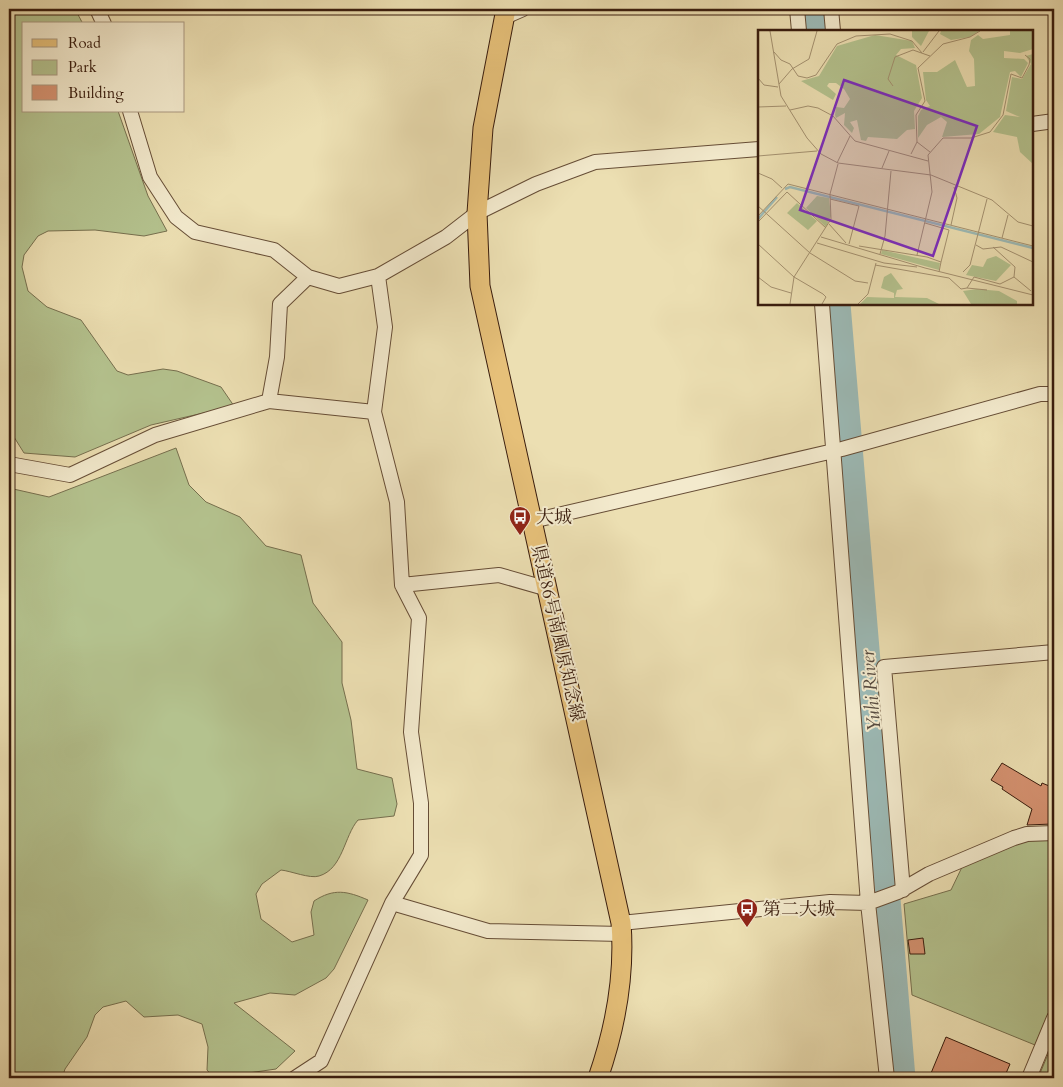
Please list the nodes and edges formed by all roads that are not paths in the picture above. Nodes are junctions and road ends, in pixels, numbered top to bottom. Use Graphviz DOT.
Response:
graph roads {
  1 [pos="97,9"];
  2 [pos="523,9"];
  3 [pos="797,9"];
  4 [pos="831,9"];
  5 [pos="505,13"];
  6 [pos="103,22"];
  7 [pos="799,30"];
  8 [pos="834,30"];
  9 [pos="130,112"];
  10 [pos="1054,122"];
  11 [pos="1033,124"];
  12 [pos="758,149"];
  13 [pos="477,212"];
  14 [pos="378,276"];
  15 [pos="308,277"];
  16 [pos="822,305"];
  17 [pos="1054,394"];
  18 [pos="270,401"];
  19 [pos="374,412"];
  20 [pos="838,450"];
  21 [pos="9,464"];
  22 [pos="532,521"];
  23 [pos="402,585"];
  24 [pos="548,588"];
  25 [pos="1054,652"];
  26 [pos="1054,833"];
  27 [pos="901,891"];
  28 [pos="872,902"];
  29 [pos="392,904"];
  30 [pos="621,928"];
  31 [pos="1054,1018"];
  32 [pos="294,1078"];
  33 [pos="598,1078"];
  34 [pos="887,1078"];
  35 [pos="1028,1078"];
  1 -- 6 [label="street"];
  2 -- 5 [label="street"];
  3 -- 7 [label="street"];
  4 -- 8 [label="street"];
  5 -- 13 [label="main road, 県道86号南風原知念線"];
  9 -- 15 [label="street"];
  10 -- 11 [label="street"];
  12 -- 13 [label="street"];
  13 -- 14 [label="street"];
  13 -- 22 [label="main road, 県道86号南風原知念線"];
  14 -- 15 [label="street"];
  14 -- 19 [label="street"];
  15 -- 18 [label="street"];
  16 -- 20 [label="street"];
  17 -- 20 [label="street"];
  18 -- 19 [label="street"];
  18 -- 21 [label="street"];
  19 -- 23 [label="street"];
  20 -- 22 [label="street"];
  20 -- 28 [label="street"];
  22 -- 24 [label="main road, 県道86号南風原知念線"];
  23 -- 24 [label="street"];
  23 -- 29 [label="street"];
  24 -- 30 [label="main road, 県道86号南風原知念線"];
  25 -- 27 [label="street"];
  26 -- 27 [label="street"];
  27 -- 28 [label="street"];
  28 -- 30 [label="street"];
  28 -- 34 [label="street"];
  29 -- 30 [label="street"];
  29 -- 32 [label="street"];
  30 -- 33 [label="main road, 県道86号南風原知念線"];
  31 -- 35 [label="street"];
}
